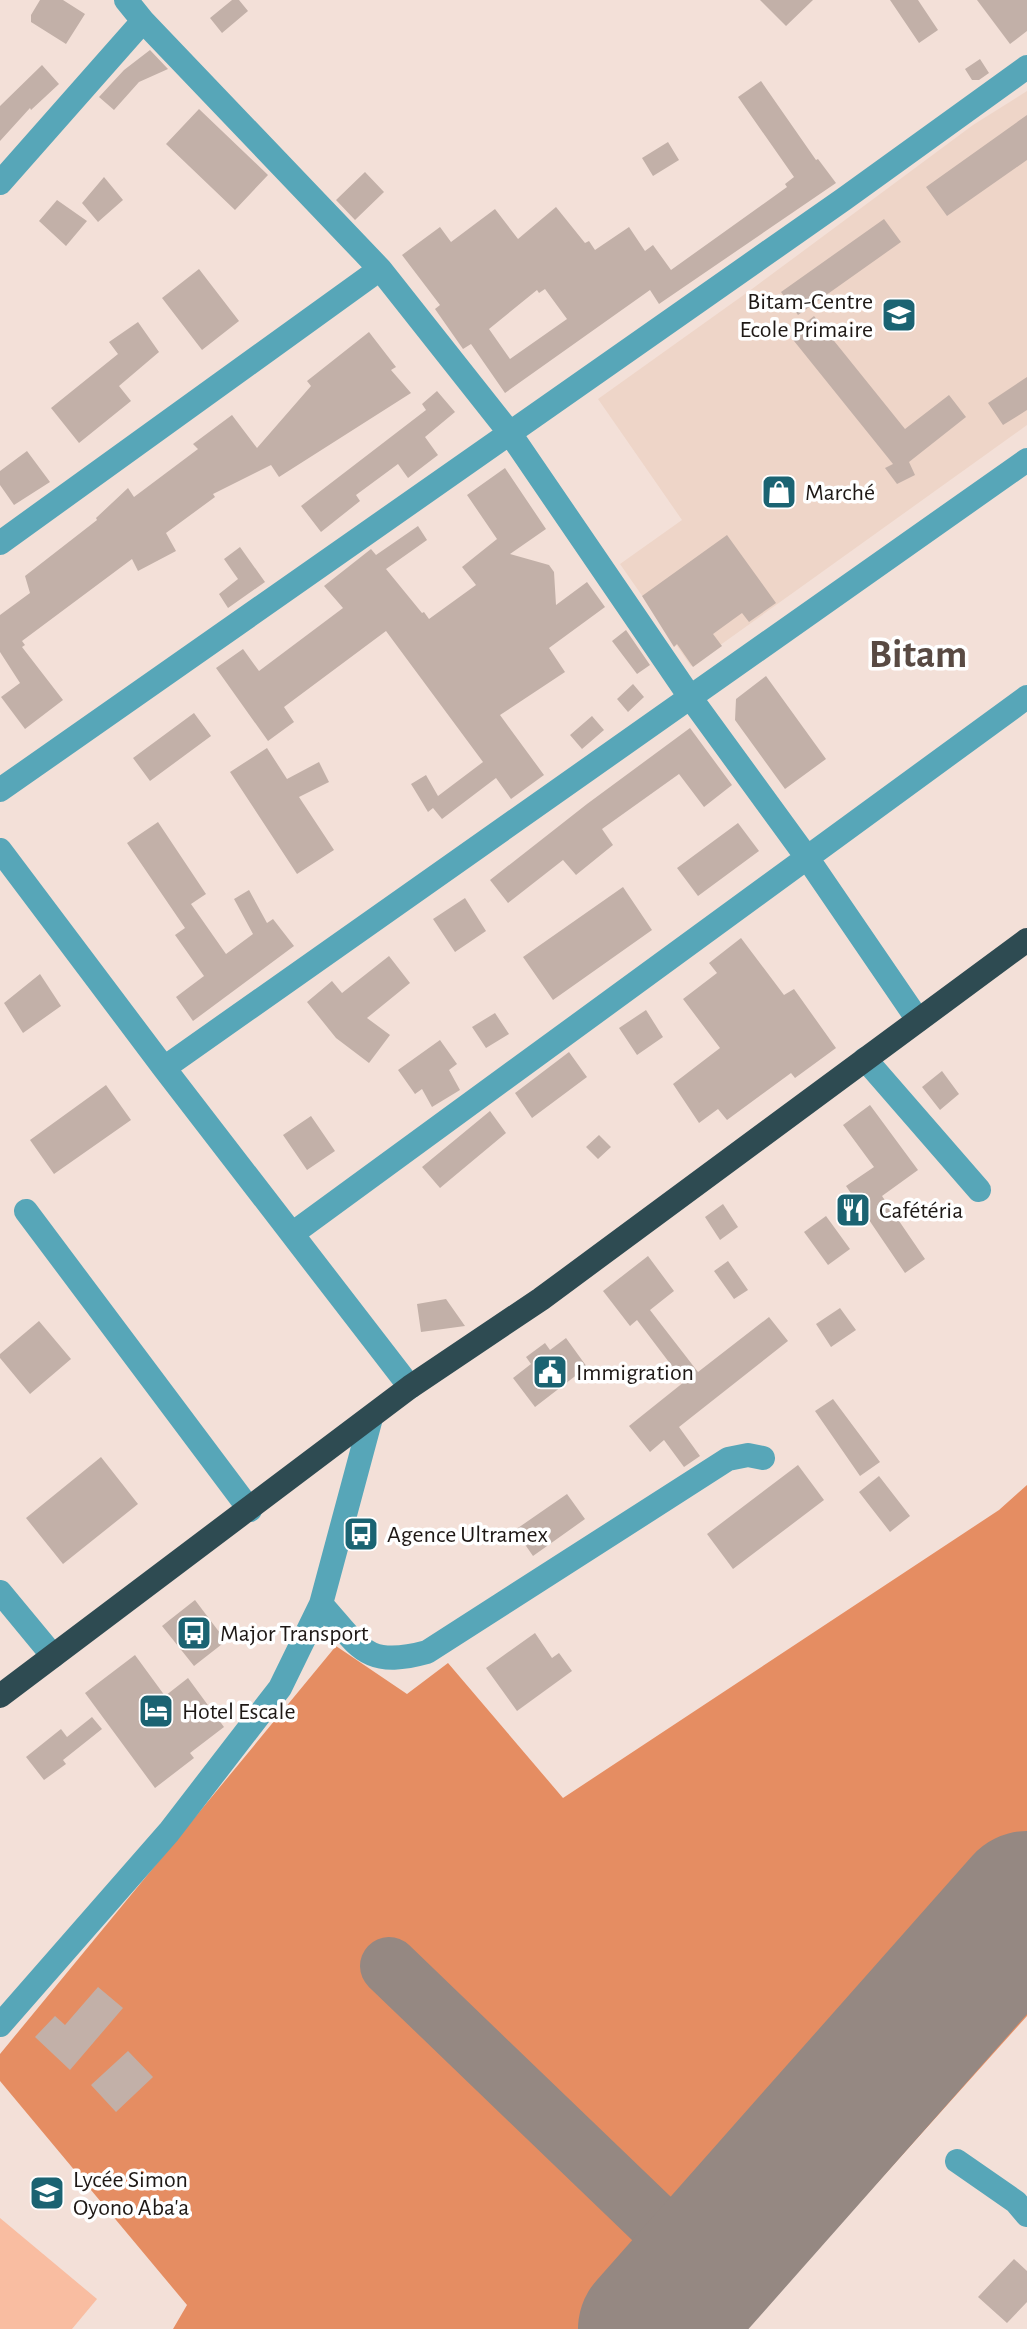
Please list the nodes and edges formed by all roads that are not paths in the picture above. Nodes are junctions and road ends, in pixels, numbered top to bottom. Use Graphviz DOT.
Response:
graph roads {
  1 [pos="126,0"];
  2 [pos="143,21"];
  3 [pos="1027,67"];
  4 [pos="0,183"];
  5 [pos="380,269"];
  6 [pos="509,432"];
  7 [pos="1027,460"];
  8 [pos="0,543"];
  9 [pos="690,697"];
  10 [pos="1027,697"];
  11 [pos="0,790"];
  12 [pos="0,850"];
  13 [pos="808,859"];
  14 [pos="1027,940"];
  15 [pos="918,1020"];
  16 [pos="865,1059"];
  17 [pos="164,1068"];
  18 [pos="979,1190"];
  19 [pos="26,1211"];
  20 [pos="292,1234"];
  21 [pos="410,1387"];
  22 [pos="371,1418"];
  23 [pos="763,1458"];
  24 [pos="250,1510"];
  25 [pos="0,1592"];
  26 [pos="321,1604"];
  27 [pos="53,1656"];
  28 [pos="0,1696"];
  29 [pos="0,2025"];
  30 [pos="957,2161"];
  31 [pos="1027,2215"];
  1 -- 2 [label="street"];
  2 -- 4 [label="street"];
  2 -- 5 [label="street"];
  3 -- 6 [label="street"];
  5 -- 6 [label="street"];
  5 -- 8 [label="street"];
  6 -- 9 [label="street"];
  6 -- 11 [label="street"];
  7 -- 9 [label="street"];
  9 -- 13 [label="street"];
  9 -- 17 [label="street"];
  10 -- 13 [label="street"];
  12 -- 17 [label="street"];
  13 -- 15 [label="street"];
  13 -- 20 [label="street"];
  14 -- 15 [label="highway"];
  15 -- 16 [label="highway"];
  16 -- 18 [label="street"];
  16 -- 21 [label="highway"];
  17 -- 20 [label="street"];
  19 -- 24 [label="street"];
  20 -- 21 [label="street"];
  21 -- 22 [label="highway"];
  22 -- 24 [label="highway"];
  22 -- 26 [label="street"];
  23 -- 26 [label="street"];
  24 -- 27 [label="highway"];
  25 -- 27 [label="street"];
  26 -- 29 [label="street"];
  27 -- 28 [label="highway"];
  30 -- 31 [label="street"];
}
